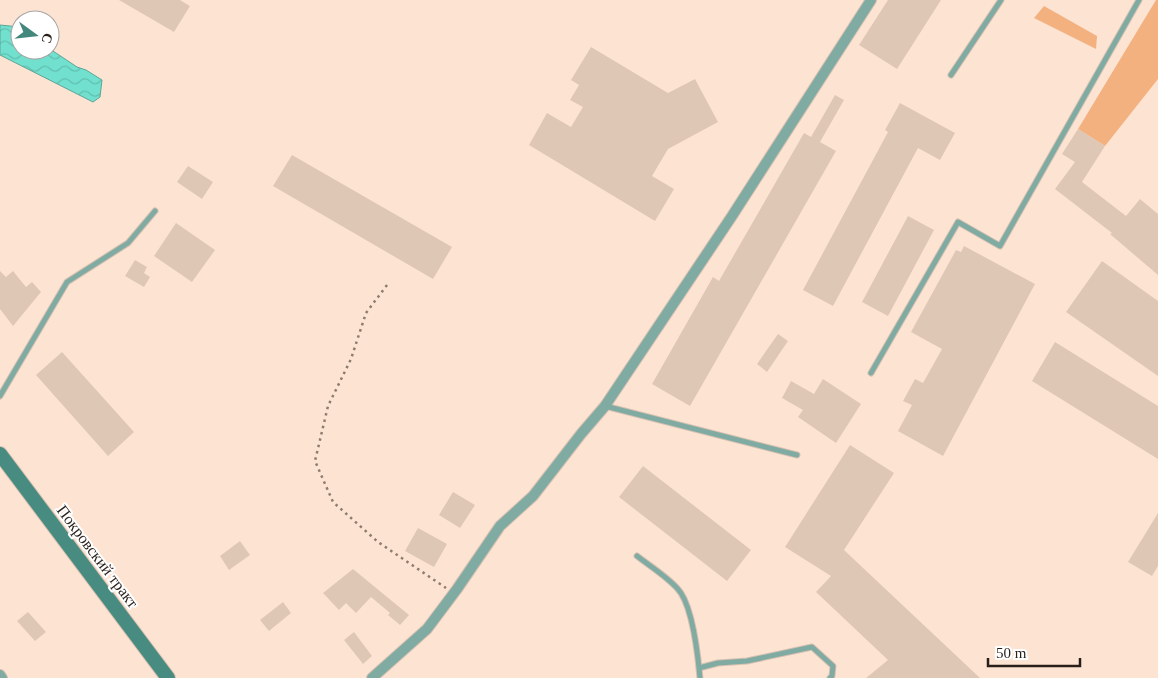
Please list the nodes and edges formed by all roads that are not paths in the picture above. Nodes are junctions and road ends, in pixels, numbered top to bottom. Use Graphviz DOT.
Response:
graph roads {
  1 [pos="871,0"];
  2 [pos="1001,0"];
  3 [pos="1138,0"];
  4 [pos="951,75"];
  5 [pos="155,211"];
  6 [pos="871,373"];
  7 [pos="0,396"];
  8 [pos="605,406"];
  9 [pos="0,454"];
  10 [pos="797,456"];
  11 [pos="637,556"];
  12 [pos="699,668"];
  13 [pos="0,675"];
  14 [pos="2,678"];
  15 [pos="168,678"];
  16 [pos="372,678"];
  17 [pos="700,678"];
  18 [pos="830,678"];
  1 -- 8 [label="street"];
  2 -- 4 [label="lane"];
  3 -- 6 [label="lane"];
  5 -- 7 [label="lane"];
  8 -- 10 [label="lane"];
  8 -- 16 [label="street"];
  9 -- 15 [label="main road, Покровский тракт"];
  11 -- 12 [label="lane"];
  12 -- 17 [label="lane"];
  12 -- 18 [label="lane"];
  13 -- 14 [label="street"];
}
